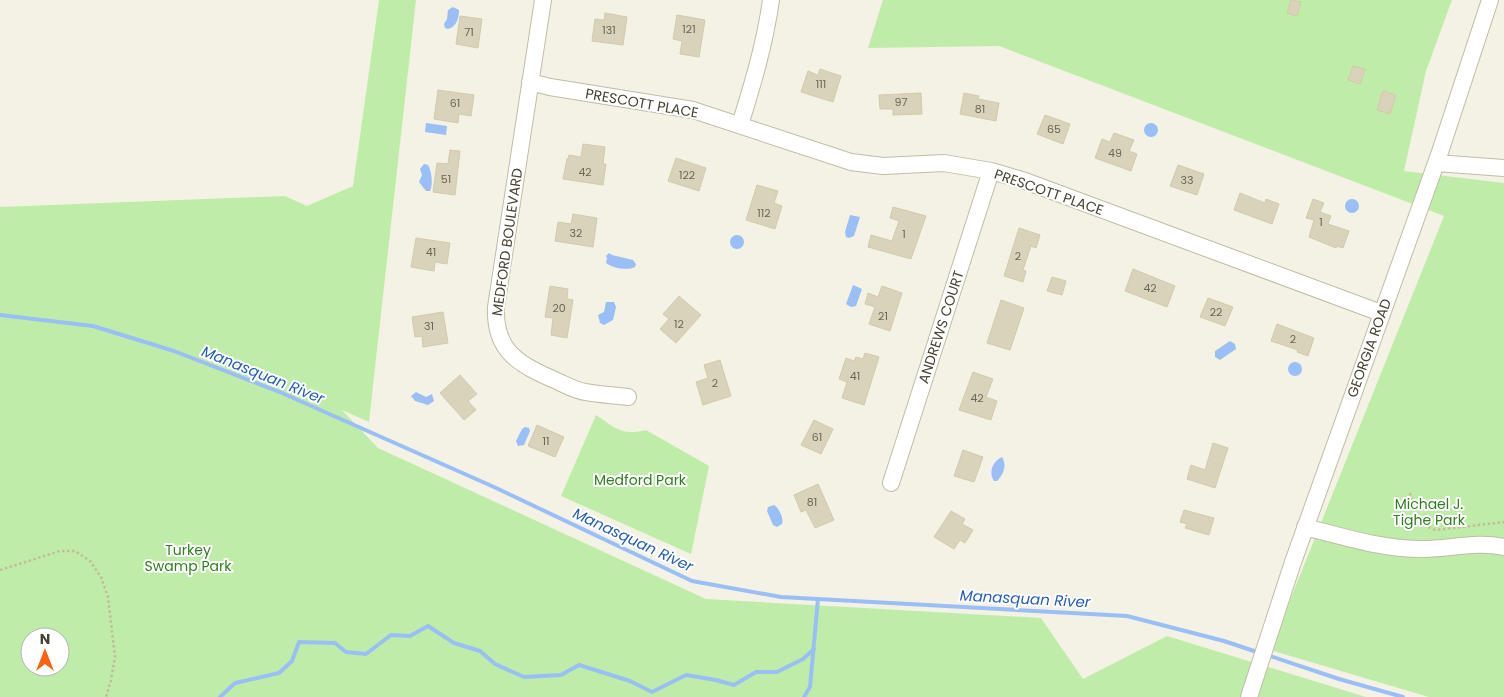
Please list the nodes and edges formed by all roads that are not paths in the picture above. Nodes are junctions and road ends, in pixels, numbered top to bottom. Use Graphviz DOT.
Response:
graph roads {
  1 [pos="543,0"];
  2 [pos="771,0"];
  3 [pos="1490,0"];
  4 [pos="530,82"];
  5 [pos="740,125"];
  6 [pos="1436,163"];
  7 [pos="1504,168"];
  8 [pos="991,172"];
  9 [pos="1382,312"];
  10 [pos="628,397"];
  11 [pos="891,483"];
  12 [pos="1305,527"];
  13 [pos="1504,546"];
  14 [pos="1249,697"];
  1 -- 4 [label="street, MEDFORD BOULEVARD"];
  2 -- 5 [label="street"];
  3 -- 6 [label="street, GEORGIA ROAD"];
  4 -- 5 [label="street, PRESCOTT PLACE"];
  4 -- 10 [label="street, MEDFORD BOULEVARD"];
  5 -- 8 [label="street, PRESCOTT PLACE"];
  6 -- 7 [label="street"];
  6 -- 9 [label="street, GEORGIA ROAD"];
  8 -- 9 [label="street, PRESCOTT PLACE"];
  8 -- 11 [label="street, ANDREWS COURT"];
  9 -- 12 [label="street, GEORGIA ROAD"];
  12 -- 13 [label="street"];
  12 -- 14 [label="street, GEORGIA ROAD"];
}
